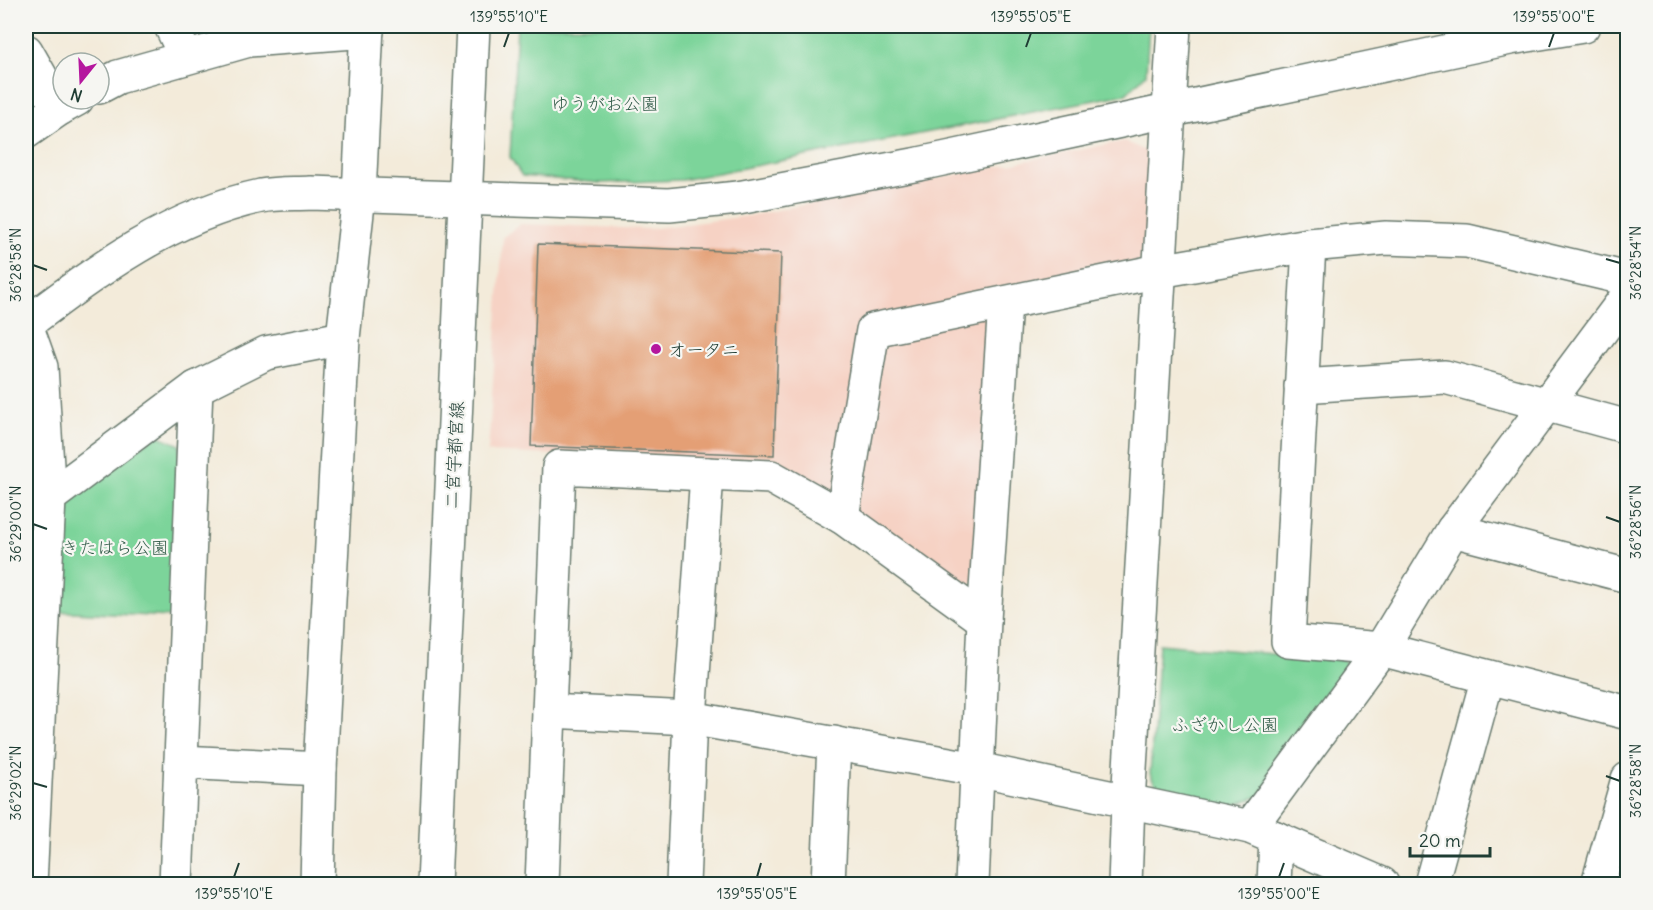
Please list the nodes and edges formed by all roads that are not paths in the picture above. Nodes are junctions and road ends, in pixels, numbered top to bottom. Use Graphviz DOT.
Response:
graph roads {
  1 [pos="171,26"];
  2 [pos="473,26"];
  3 [pos="1174,26"];
  4 [pos="1583,26"];
  5 [pos="367,28"];
  6 [pos="26,51"];
  7 [pos="186,57"];
  8 [pos="111,81"];
  9 [pos="51,83"];
  10 [pos="58,111"];
  11 [pos="1168,111"];
  12 [pos="26,132"];
  13 [pos="359,195"];
  14 [pos="465,198"];
  15 [pos="1309,245"];
  16 [pos="1159,272"];
  17 [pos="1628,279"];
  18 [pos="1628,295"];
  19 [pos="1005,303"];
  20 [pos="26,324"];
  21 [pos="344,338"];
  22 [pos="1302,386"];
  23 [pos="196,388"];
  24 [pos="1546,404"];
  25 [pos="1628,427"];
  26 [pos="707,474"];
  27 [pos="37,507"];
  28 [pos="842,517"];
  29 [pos="1453,530"];
  30 [pos="1628,576"];
  31 [pos="984,620"];
  32 [pos="1381,649"];
  33 [pos="1488,677"];
  34 [pos="549,711"];
  35 [pos="1628,713"];
  36 [pos="690,718"];
  37 [pos="834,743"];
  38 [pos="181,762"];
  39 [pos="321,769"];
  40 [pos="977,769"];
  41 [pos="1628,779"];
  42 [pos="1128,802"];
  43 [pos="1263,833"];
  44 [pos="30,885"];
  45 [pos="176,885"];
  46 [pos="317,885"];
  47 [pos="434,885"];
  48 [pos="542,885"];
  49 [pos="683,885"];
  50 [pos="828,885"];
  51 [pos="972,885"];
  52 [pos="1125,885"];
  53 [pos="1274,885"];
  54 [pos="1382,885"];
  55 [pos="1431,885"];
  56 [pos="1598,885"];
  1 -- 7 [label="street"];
  2 -- 14 [label="street, 二宮宇都宮線"];
  3 -- 11 [label="street"];
  4 -- 11 [label="street"];
  5 -- 7 [label="street"];
  5 -- 13 [label="street"];
  6 -- 9 [label="street"];
  7 -- 8 [label="street"];
  10 -- 12 [label="street"];
  11 -- 14 [label="street"];
  11 -- 16 [label="street"];
  13 -- 14 [label="street"];
  13 -- 20 [label="street"];
  13 -- 21 [label="street"];
  14 -- 47 [label="street, 二宮宇都宮線"];
  15 -- 16 [label="street"];
  15 -- 17 [label="street"];
  15 -- 22 [label="street"];
  16 -- 19 [label="street"];
  16 -- 42 [label="street"];
  18 -- 24 [label="street"];
  19 -- 28 [label="street"];
  19 -- 31 [label="street"];
  20 -- 27 [label="street"];
  21 -- 23 [label="street"];
  21 -- 39 [label="street"];
  22 -- 24 [label="street"];
  22 -- 32 [label="street"];
  23 -- 27 [label="street"];
  23 -- 38 [label="street"];
  24 -- 25 [label="street"];
  24 -- 29 [label="street"];
  26 -- 28 [label="street"];
  26 -- 34 [label="street"];
  26 -- 36 [label="street"];
  27 -- 44 [label="street"];
  28 -- 31 [label="street"];
  29 -- 30 [label="street"];
  29 -- 32 [label="street"];
  31 -- 40 [label="street"];
  32 -- 33 [label="street"];
  32 -- 43 [label="street"];
  33 -- 35 [label="street"];
  33 -- 55 [label="street"];
  34 -- 36 [label="street"];
  34 -- 48 [label="street"];
  36 -- 37 [label="street"];
  36 -- 49 [label="street"];
  37 -- 40 [label="street"];
  37 -- 50 [label="street"];
  38 -- 39 [label="street"];
  38 -- 45 [label="street"];
  39 -- 46 [label="street"];
  40 -- 42 [label="street"];
  40 -- 51 [label="street"];
  41 -- 56 [label="street"];
  42 -- 43 [label="street"];
  42 -- 52 [label="street"];
  43 -- 53 [label="street"];
  43 -- 54 [label="street"];
}
